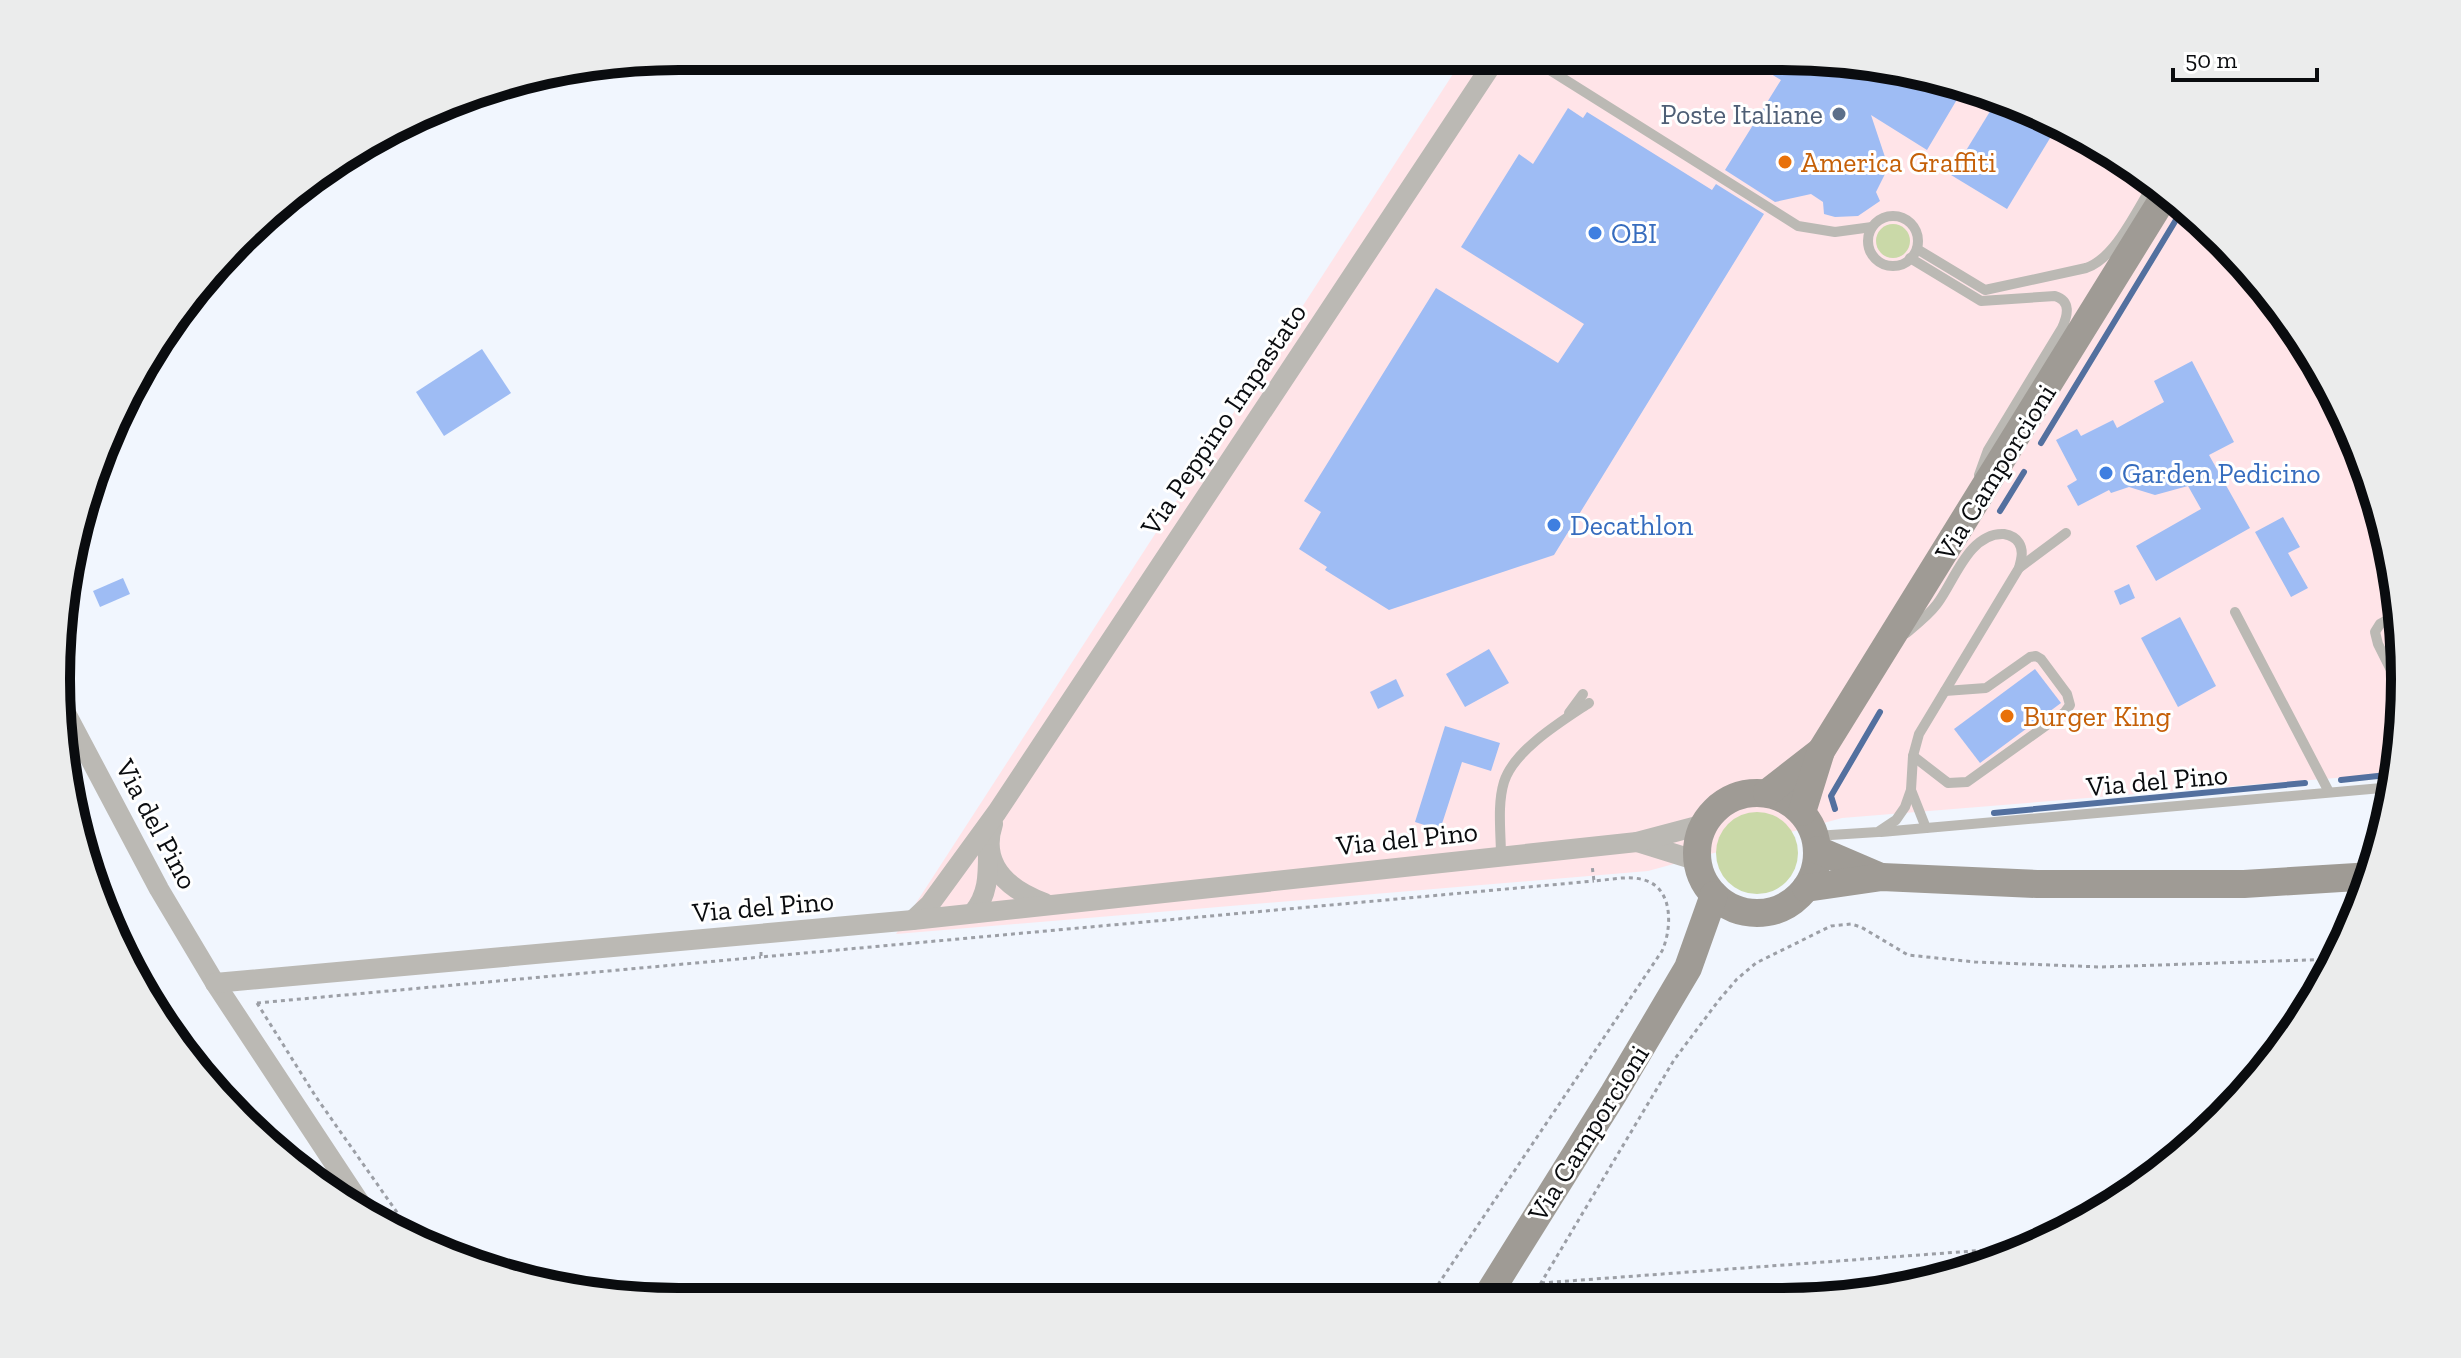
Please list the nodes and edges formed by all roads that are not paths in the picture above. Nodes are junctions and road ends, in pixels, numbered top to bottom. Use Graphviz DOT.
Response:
graph roads {
  1 [pos="1488,70"];
  2 [pos="1550,70"];
  3 [pos="2148,193"];
  4 [pos="2161,202"];
  5 [pos="1872,227"];
  6 [pos="1913,253"];
  7 [pos="1963,525"];
  8 [pos="2066,533"];
  9 [pos="2019,568"];
  10 [pos="2235,612"];
  11 [pos="2388,620"];
  12 [pos="1884,650"];
  13 [pos="2391,670"];
  14 [pos="1945,691"];
  15 [pos="1586,699"];
  16 [pos="71,724"];
  17 [pos="1821,751"];
  18 [pos="1913,756"];
  19 [pos="2381,788"];
  20 [pos="1911,790"];
  21 [pos="2329,792"];
  22 [pos="1767,793"];
  23 [pos="997,812"];
  24 [pos="1705,824"];
  25 [pos="1926,828"];
  26 [pos="1878,832"];
  27 [pos="1812,833"];
  28 [pos="1637,842"];
  29 [pos="989,847"];
  30 [pos="1501,857"];
  31 [pos="1698,861"];
  32 [pos="1882,877"];
  33 [pos="2358,877"];
  34 [pos="950,878"];
  35 [pos="1806,888"];
  36 [pos="1714,895"];
  37 [pos="1049,904"];
  38 [pos="1741,911"];
  39 [pos="971,914"];
  40 [pos="913,920"];
  41 [pos="1688,968"];
  42 [pos="215,983"];
  43 [pos="353,1193"];
  44 [pos="1492,1288"];
  1 -- 23 [label="street, Via Peppino Impastato"];
  2 -- 5 [label="lane"];
  3 -- 6 [label="lane"];
  4 -- 7 [label="main road, Via Camporcioni"];
  5 -- 6 [label="lane"];
  5 -- 6 [label="lane"];
  6 -- 7 [label="lane"];
  7 -- 12 [label="main road, Via Camporcioni"];
  8 -- 9 [label="lane"];
  9 -- 12 [label="lane"];
  9 -- 14 [label="lane"];
  10 -- 21 [label="lane"];
  11 -- 13 [label="lane"];
  12 -- 17 [label="main road, Via Camporcioni"];
  14 -- 18 [label="lane"];
  14 -- 18 [label="lane"];
  15 -- 30 [label="lane"];
  16 -- 42 [label="street, Via del Pino"];
  17 -- 22 [label="main road"];
  17 -- 27 [label="main road"];
  18 -- 20 [label="lane"];
  19 -- 21 [label="lane, Via del Pino"];
  20 -- 25 [label="lane"];
  20 -- 26 [label="lane"];
  21 -- 25 [label="lane, Via del Pino"];
  22 -- 24 [label="main road"];
  22 -- 27 [label="main road"];
  23 -- 29 [label="street"];
  23 -- 34 [label="street, Via Peppino Impastato"];
  24 -- 28 [label="street, Via del Pino"];
  24 -- 31 [label="main road"];
  25 -- 26 [label="lane, Via del Pino"];
  26 -- 27 [label="lane, Via del Pino"];
  27 -- 32 [label="main road"];
  27 -- 35 [label="main road"];
  28 -- 30 [label="street, Via del Pino"];
  28 -- 31 [label="street, Via del Pino"];
  29 -- 37 [label="street"];
  29 -- 39 [label="street"];
  30 -- 37 [label="street, Via del Pino"];
  31 -- 36 [label="main road"];
  32 -- 33 [label="main road"];
  32 -- 35 [label="main road"];
  34 -- 39 [label="street"];
  34 -- 40 [label="street, Via Peppino Impastato"];
  35 -- 38 [label="main road"];
  36 -- 38 [label="main road"];
  36 -- 41 [label="main road"];
  37 -- 39 [label="street, Via del Pino"];
  38 -- 41 [label="main road"];
  39 -- 40 [label="street, Via del Pino"];
  40 -- 42 [label="street, Via del Pino"];
  41 -- 44 [label="main road, Via Camporcioni"];
  42 -- 43 [label="street"];
}
